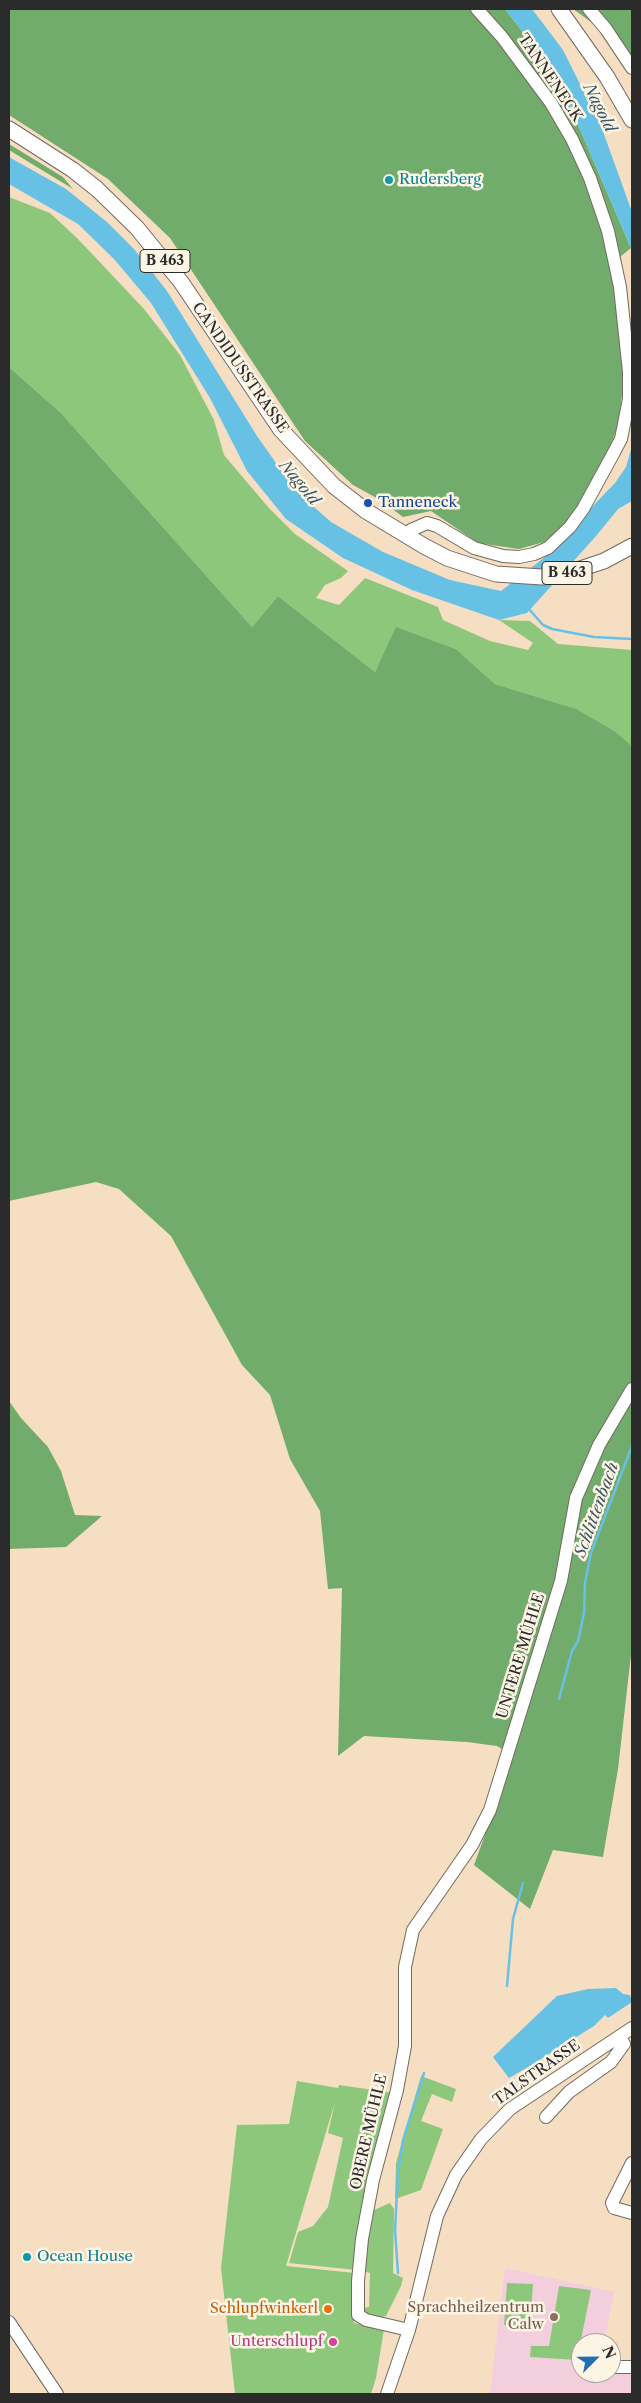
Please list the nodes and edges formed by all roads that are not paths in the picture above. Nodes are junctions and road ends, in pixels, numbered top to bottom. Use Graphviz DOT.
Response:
graph roads {
  1 [pos="477,9"];
  2 [pos="589,9"];
  3 [pos="562,10"];
  4 [pos="632,68"];
  5 [pos="632,120"];
  6 [pos="9,129"];
  7 [pos="406,536"];
  8 [pos="632,546"];
  9 [pos="632,1389"];
  10 [pos="428,1907"];
  11 [pos="632,2028"];
  12 [pos="620,2037"];
  13 [pos="546,2118"];
  14 [pos="632,2163"];
  15 [pos="632,2213"];
  16 [pos="9,2322"];
  17 [pos="409,2330"];
  18 [pos="57,2394"];
  19 [pos="387,2394"];
  1 -- 7 [label="street, TANNENECK"];
  2 -- 4 [label="street"];
  3 -- 5 [label="main road"];
  6 -- 7 [label="main road, CANDIDUSSTRASSE / B 463"];
  7 -- 8 [label="main road, CANDIDUSSTRASSE / B 463"];
  9 -- 10 [label="street, UNTERE MÜHLE"];
  10 -- 17 [label="street, OBERE MÜHLE"];
  11 -- 12 [label="street, TALSTRASSE"];
  12 -- 13 [label="street"];
  12 -- 17 [label="street, TALSTRASSE"];
  14 -- 15 [label="street"];
  16 -- 18 [label="street"];
  17 -- 19 [label="street, TALSTRASSE"];
}
